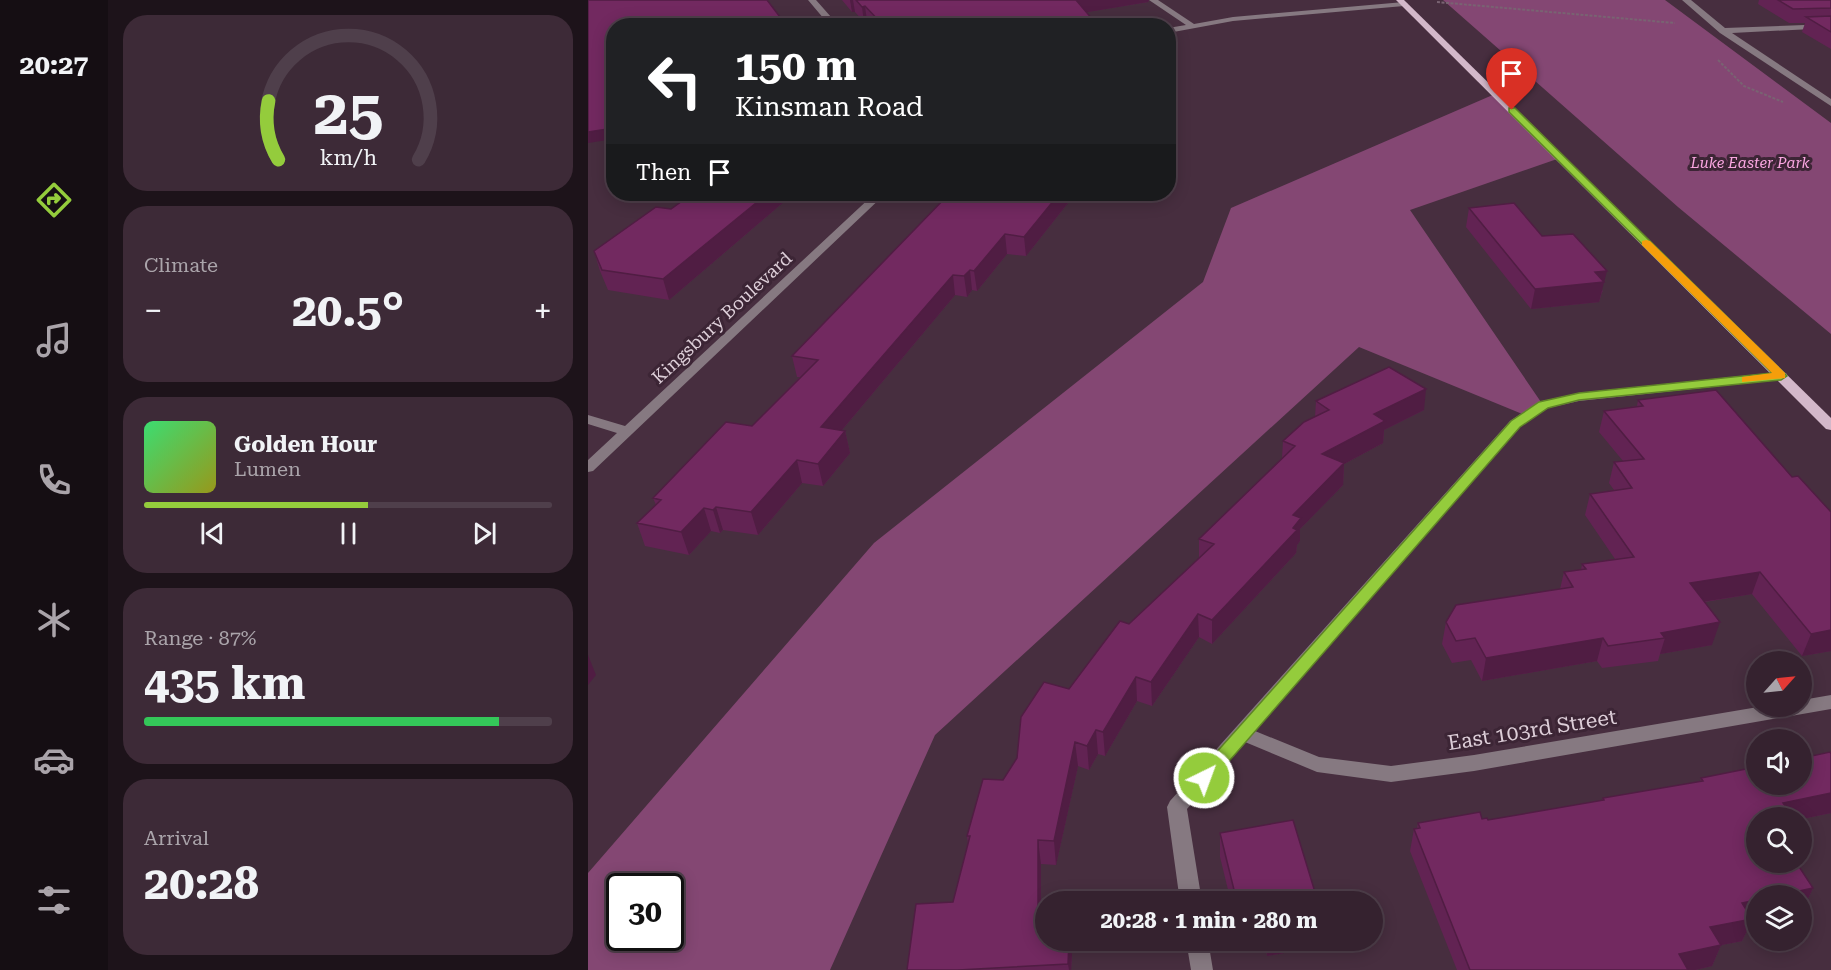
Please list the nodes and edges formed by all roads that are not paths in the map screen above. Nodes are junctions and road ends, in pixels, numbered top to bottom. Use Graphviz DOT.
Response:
graph roads {
  1 [pos="812,0"];
  2 [pos="1153,0"];
  3 [pos="1686,0"];
  4 [pos="1402,2"];
  5 [pos="828,18"];
  6 [pos="1191,25"];
  7 [pos="1831,26"];
  8 [pos="1176,29"];
  9 [pos="1723,31"];
  10 [pos="1831,103"];
  11 [pos="873,201"];
  12 [pos="1781,376"];
  13 [pos="588,419"];
  14 [pos="1831,426"];
  15 [pos="627,431"];
  16 [pos="588,468"];
  17 [pos="1831,702"];
  18 [pos="1244,734"];
  19 [pos="1189,891"];
  20 [pos="1199,951"];
  21 [pos="1202,970"];
  1 -- 5 [label="street"];
  2 -- 6 [label="street"];
  3 -- 9 [label="street"];
  4 -- 6 [label="street"];
  4 -- 12 [label="main road"];
  6 -- 8 [label="street"];
  7 -- 9 [label="street"];
  9 -- 10 [label="street"];
  11 -- 15 [label="street, Kingsbury Boulevard"];
  12 -- 14 [label="main road"];
  12 -- 18 [label="street"];
  13 -- 15 [label="street"];
  15 -- 16 [label="street, Kingsbury Boulevard"];
  17 -- 18 [label="street, East 103rd Street"];
  18 -- 19 [label="street"];
  20 -- 21 [label="street"];
}
